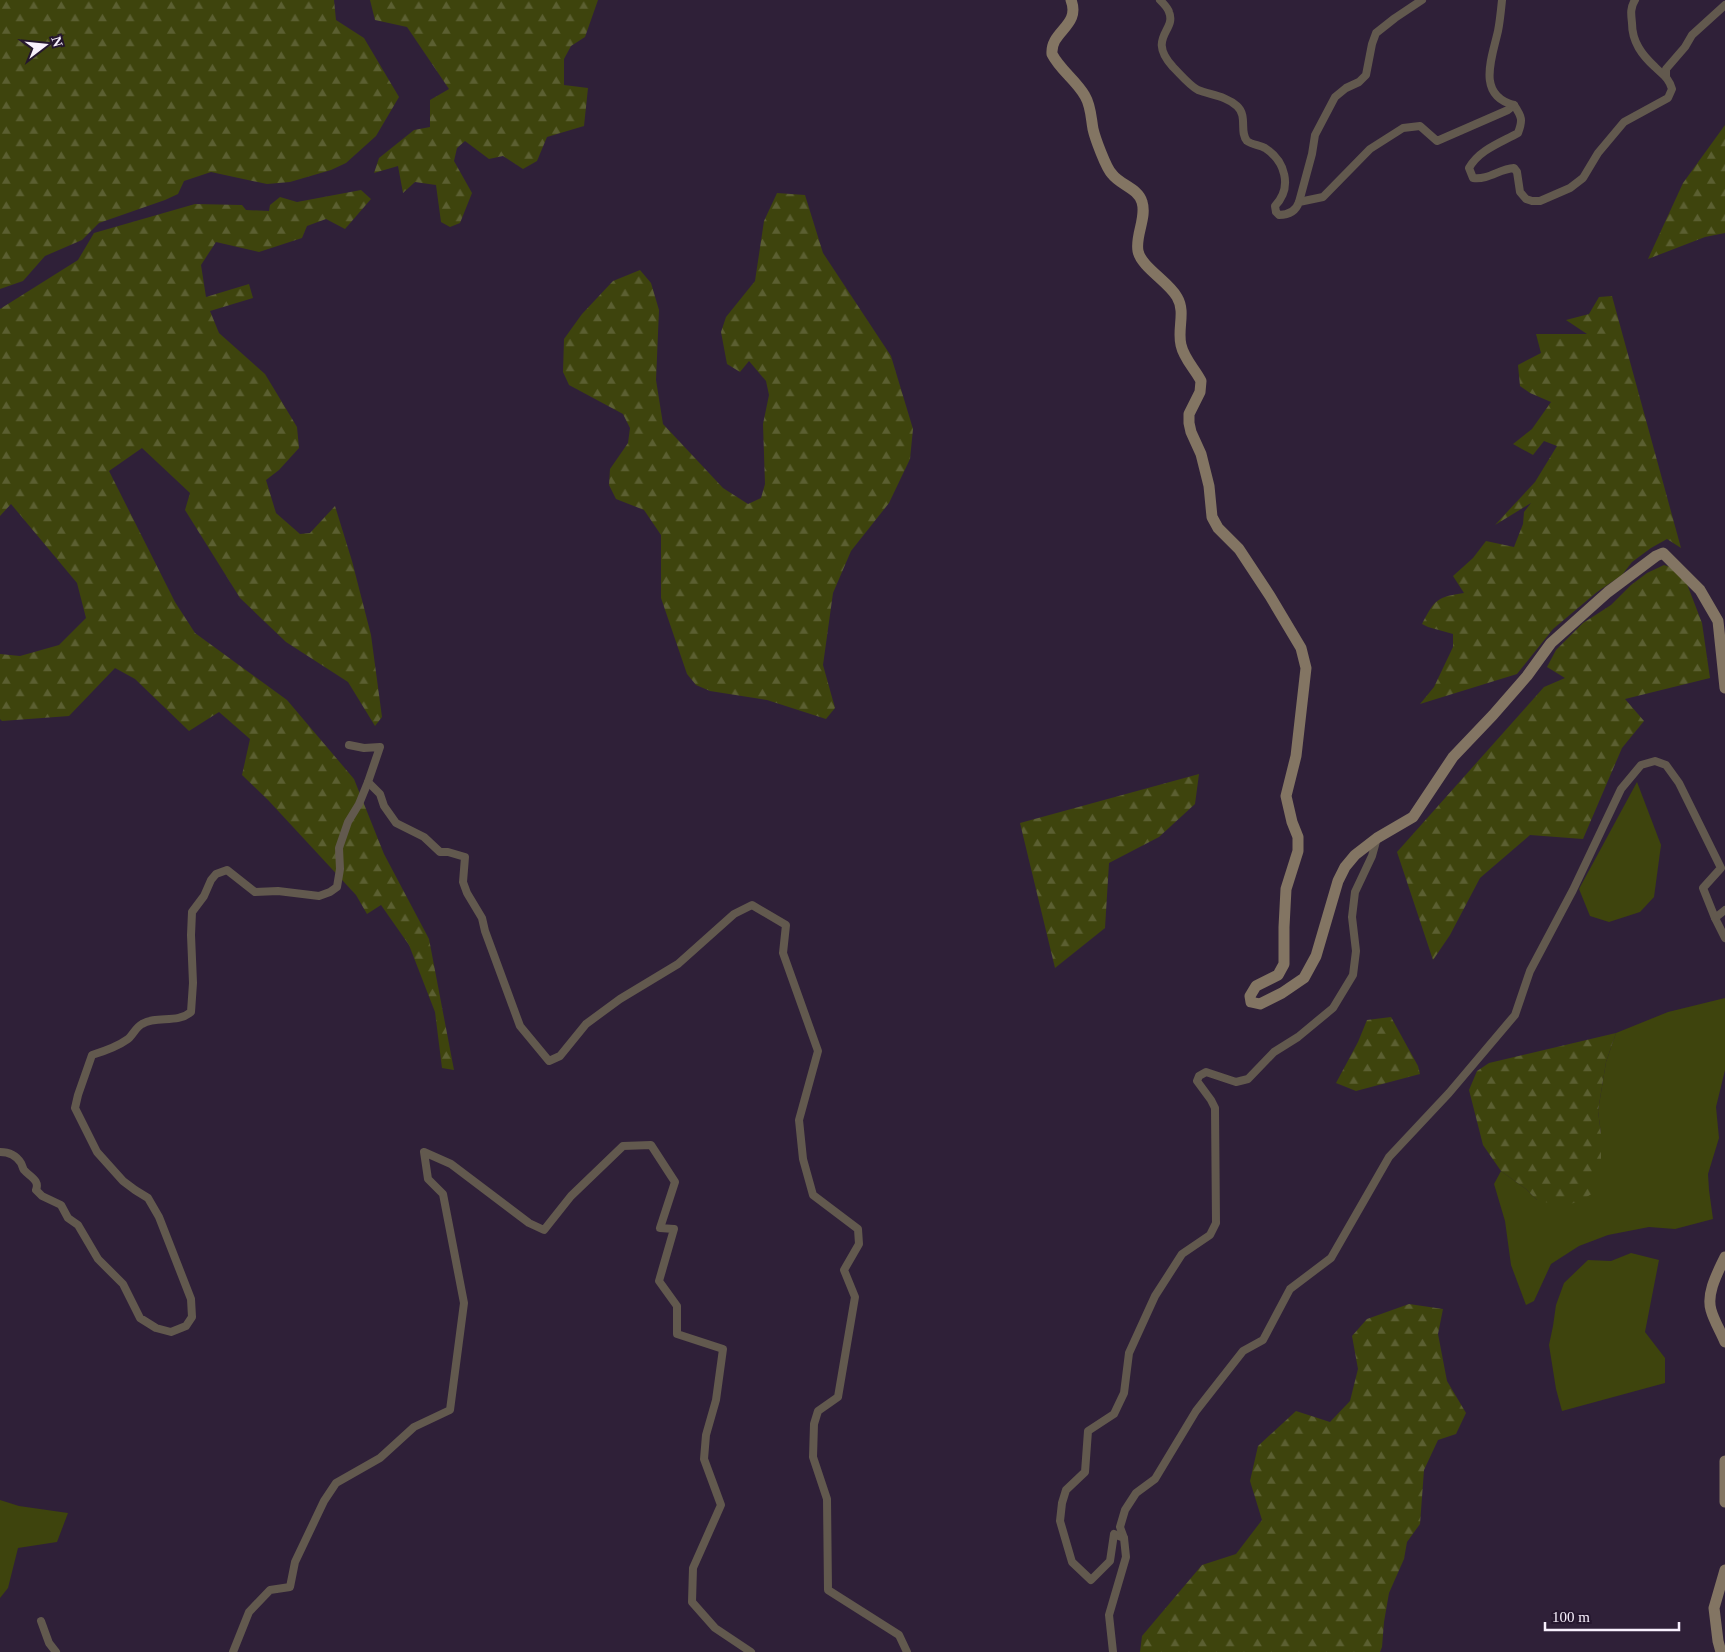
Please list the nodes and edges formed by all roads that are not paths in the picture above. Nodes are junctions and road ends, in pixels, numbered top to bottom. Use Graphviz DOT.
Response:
graph roads {
  1 [pos="1071,0"];
  2 [pos="1160,0"];
  3 [pos="1422,0"];
  4 [pos="1502,0"];
  5 [pos="1634,0"];
  6 [pos="1725,6"];
  7 [pos="1666,76"];
  8 [pos="1514,105"];
  9 [pos="1299,202"];
  10 [pos="1725,688"];
  11 [pos="349,744"];
  12 [pos="368,782"];
  13 [pos="1377,838"];
  14 [pos="1725,910"];
  15 [pos="1715,918"];
  16 [pos="1725,938"];
  17 [pos="0,1152"];
  18 [pos="1725,1257"];
  19 [pos="1725,1342"];
  20 [pos="1725,1461"];
  21 [pos="1725,1502"];
  22 [pos="1124,1538"];
  23 [pos="1725,1570"];
  24 [pos="41,1621"];
  25 [pos="56,1652"];
  26 [pos="233,1652"];
  27 [pos="751,1652"];
  28 [pos="907,1652"];
  29 [pos="1113,1652"];
  30 [pos="1721,1652"];
  1 -- 13 [label="main road"];
  2 -- 9 [label="street"];
  3 -- 9 [label="street"];
  4 -- 8 [label="street"];
  5 -- 7 [label="street"];
  6 -- 7 [label="street"];
  7 -- 8 [label="street"];
  8 -- 9 [label="street"];
  10 -- 13 [label="main road"];
  11 -- 12 [label="street"];
  12 -- 17 [label="street"];
  12 -- 28 [label="street"];
  13 -- 22 [label="street"];
  14 -- 15 [label="street"];
  15 -- 16 [label="street"];
  15 -- 22 [label="street"];
  18 -- 19 [label="main road"];
  20 -- 21 [label="main road"];
  22 -- 29 [label="street"];
  23 -- 30 [label="main road"];
  24 -- 25 [label="street"];
  26 -- 27 [label="street"];
}
